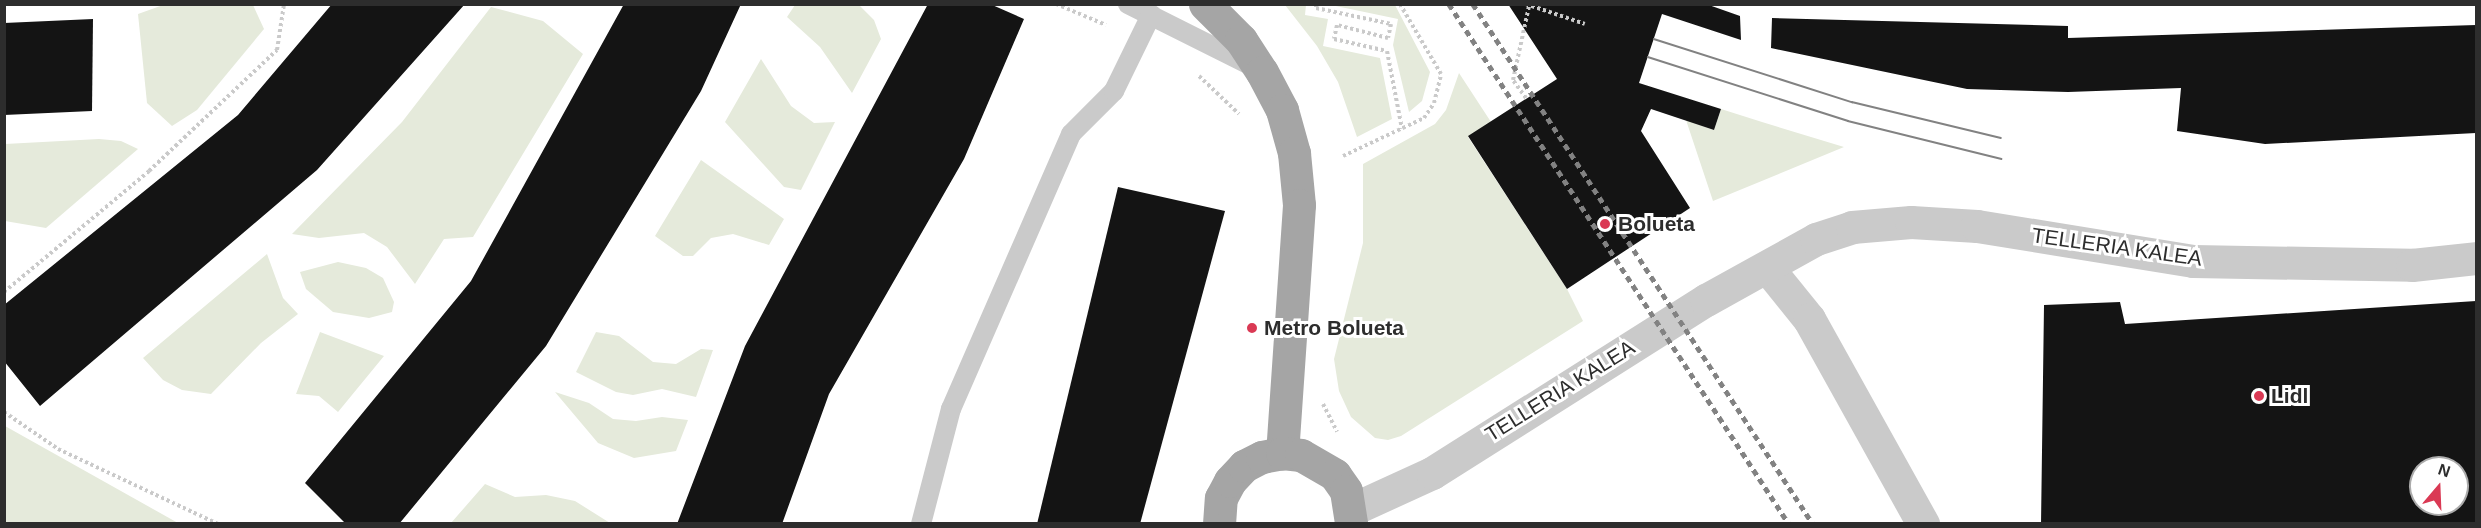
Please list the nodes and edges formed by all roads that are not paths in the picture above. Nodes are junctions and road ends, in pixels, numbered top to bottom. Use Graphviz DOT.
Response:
graph roads {
  1 [pos="1128,4"];
  2 [pos="1205,4"];
  3 [pos="1151,15"];
  4 [pos="1262,72"];
  5 [pos="2476,258"];
  6 [pos="1767,267"];
  7 [pos="1282,453"];
  8 [pos="1351,517"];
  9 [pos="921,524"];
  10 [pos="1219,524"];
  11 [pos="1923,524"];
  1 -- 3 [label="lane"];
  2 -- 4 [label="main road"];
  3 -- 4 [label="lane"];
  3 -- 9 [label="lane"];
  4 -- 7 [label="main road"];
  5 -- 6 [label="street, TELLERIA KALEA"];
  6 -- 8 [label="street, TELLERIA KALEA"];
  6 -- 11 [label="street"];
  7 -- 8 [label="main road"];
  7 -- 10 [label="main road"];
}
